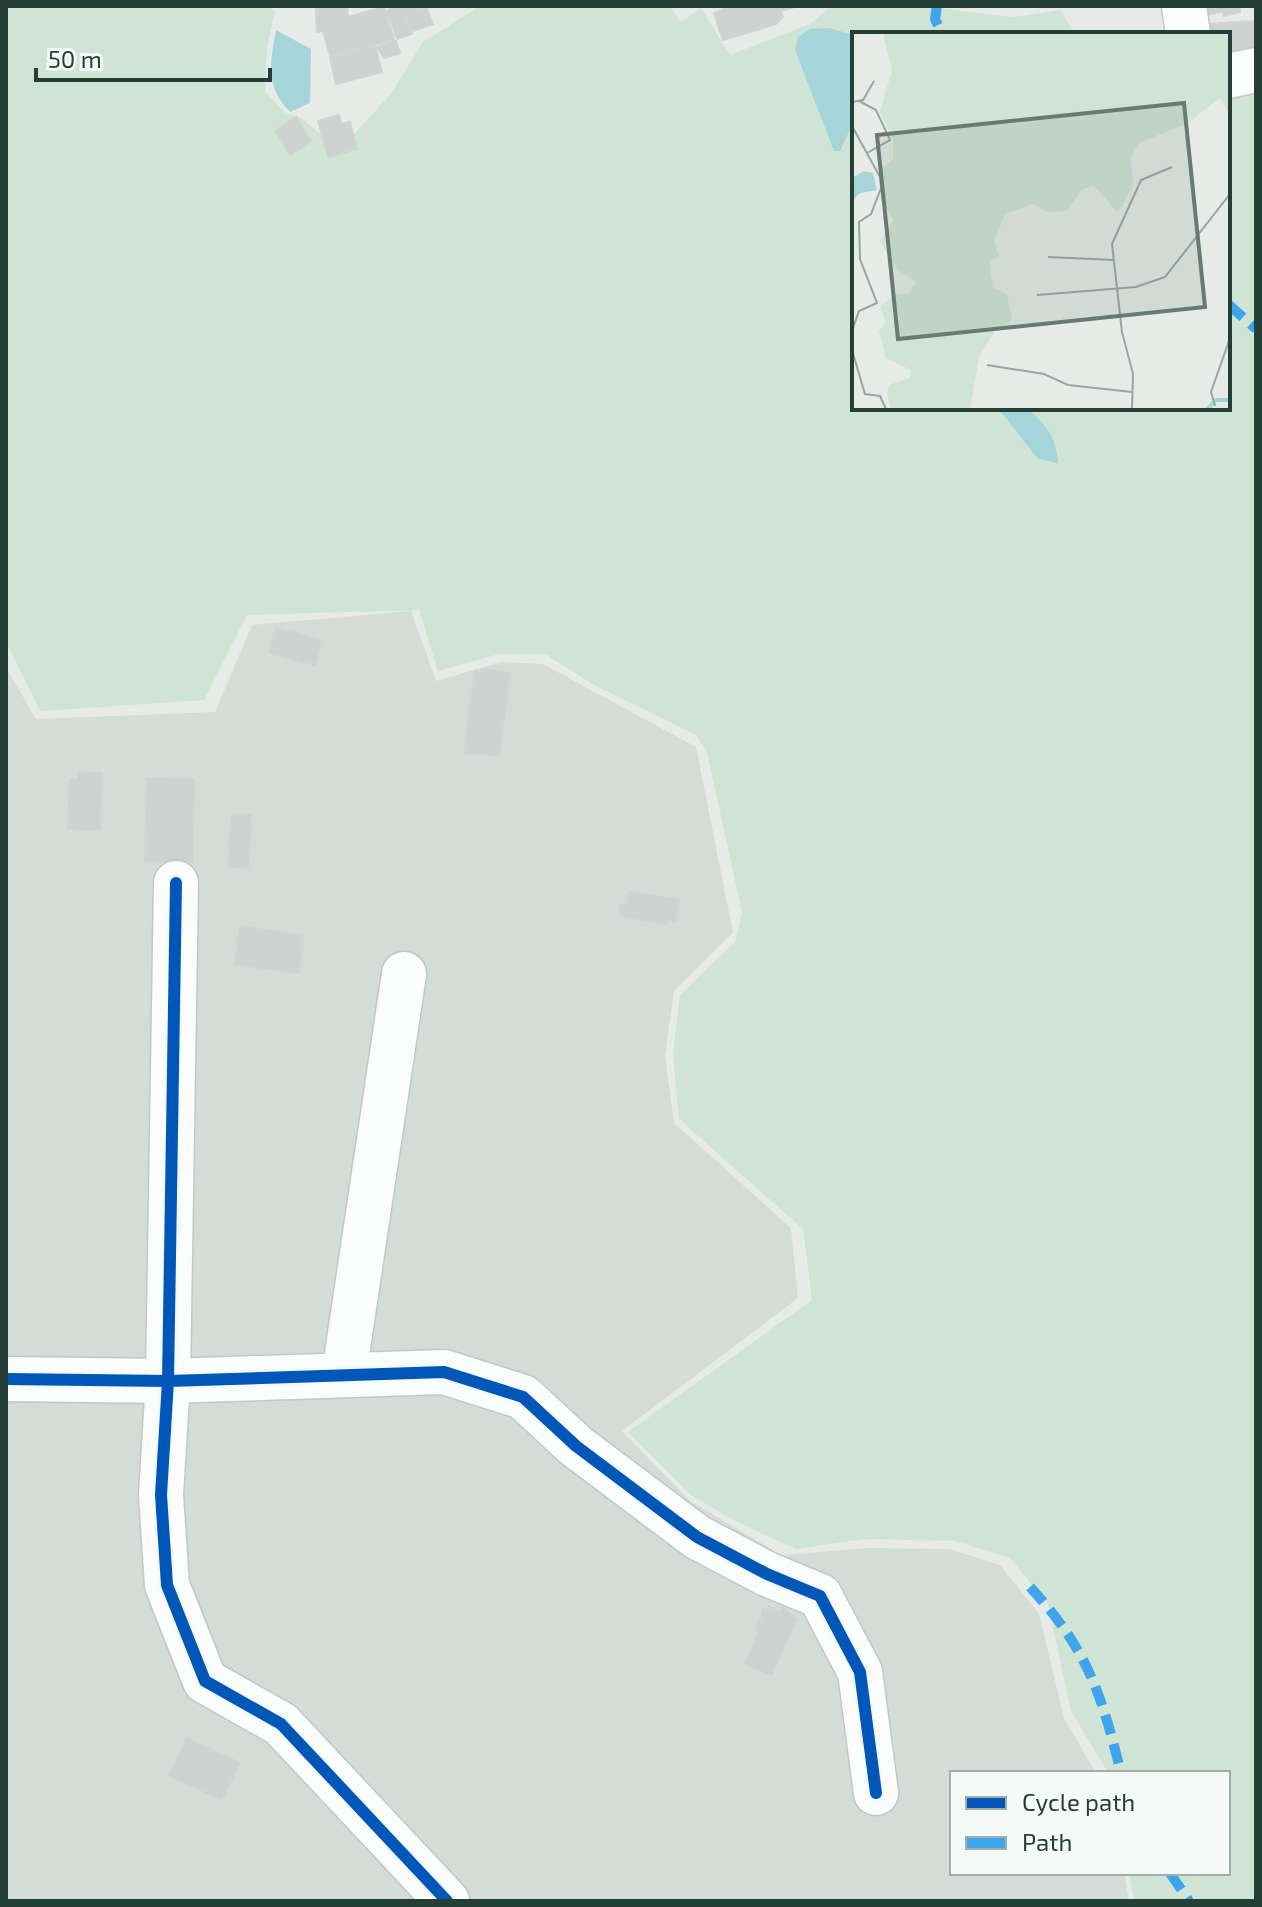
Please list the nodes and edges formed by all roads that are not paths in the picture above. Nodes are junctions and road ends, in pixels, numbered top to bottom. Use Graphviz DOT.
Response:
graph roads {
  1 [pos="1184,6"];
  2 [pos="1188,32"];
  3 [pos="1256,70"];
  4 [pos="1230,76"];
  5 [pos="176,883"];
  6 [pos="404,974"];
  7 [pos="344,1374"];
  8 [pos="6,1379"];
  9 [pos="168,1381"];
  10 [pos="876,1793"];
  11 [pos="447,1901"];
  1 -- 2 [label="street"];
  3 -- 4 [label="street"];
  5 -- 9 [label="street"];
  6 -- 7 [label="street"];
  7 -- 9 [label="street"];
  7 -- 10 [label="street"];
  8 -- 9 [label="street"];
  9 -- 11 [label="street"];
}
